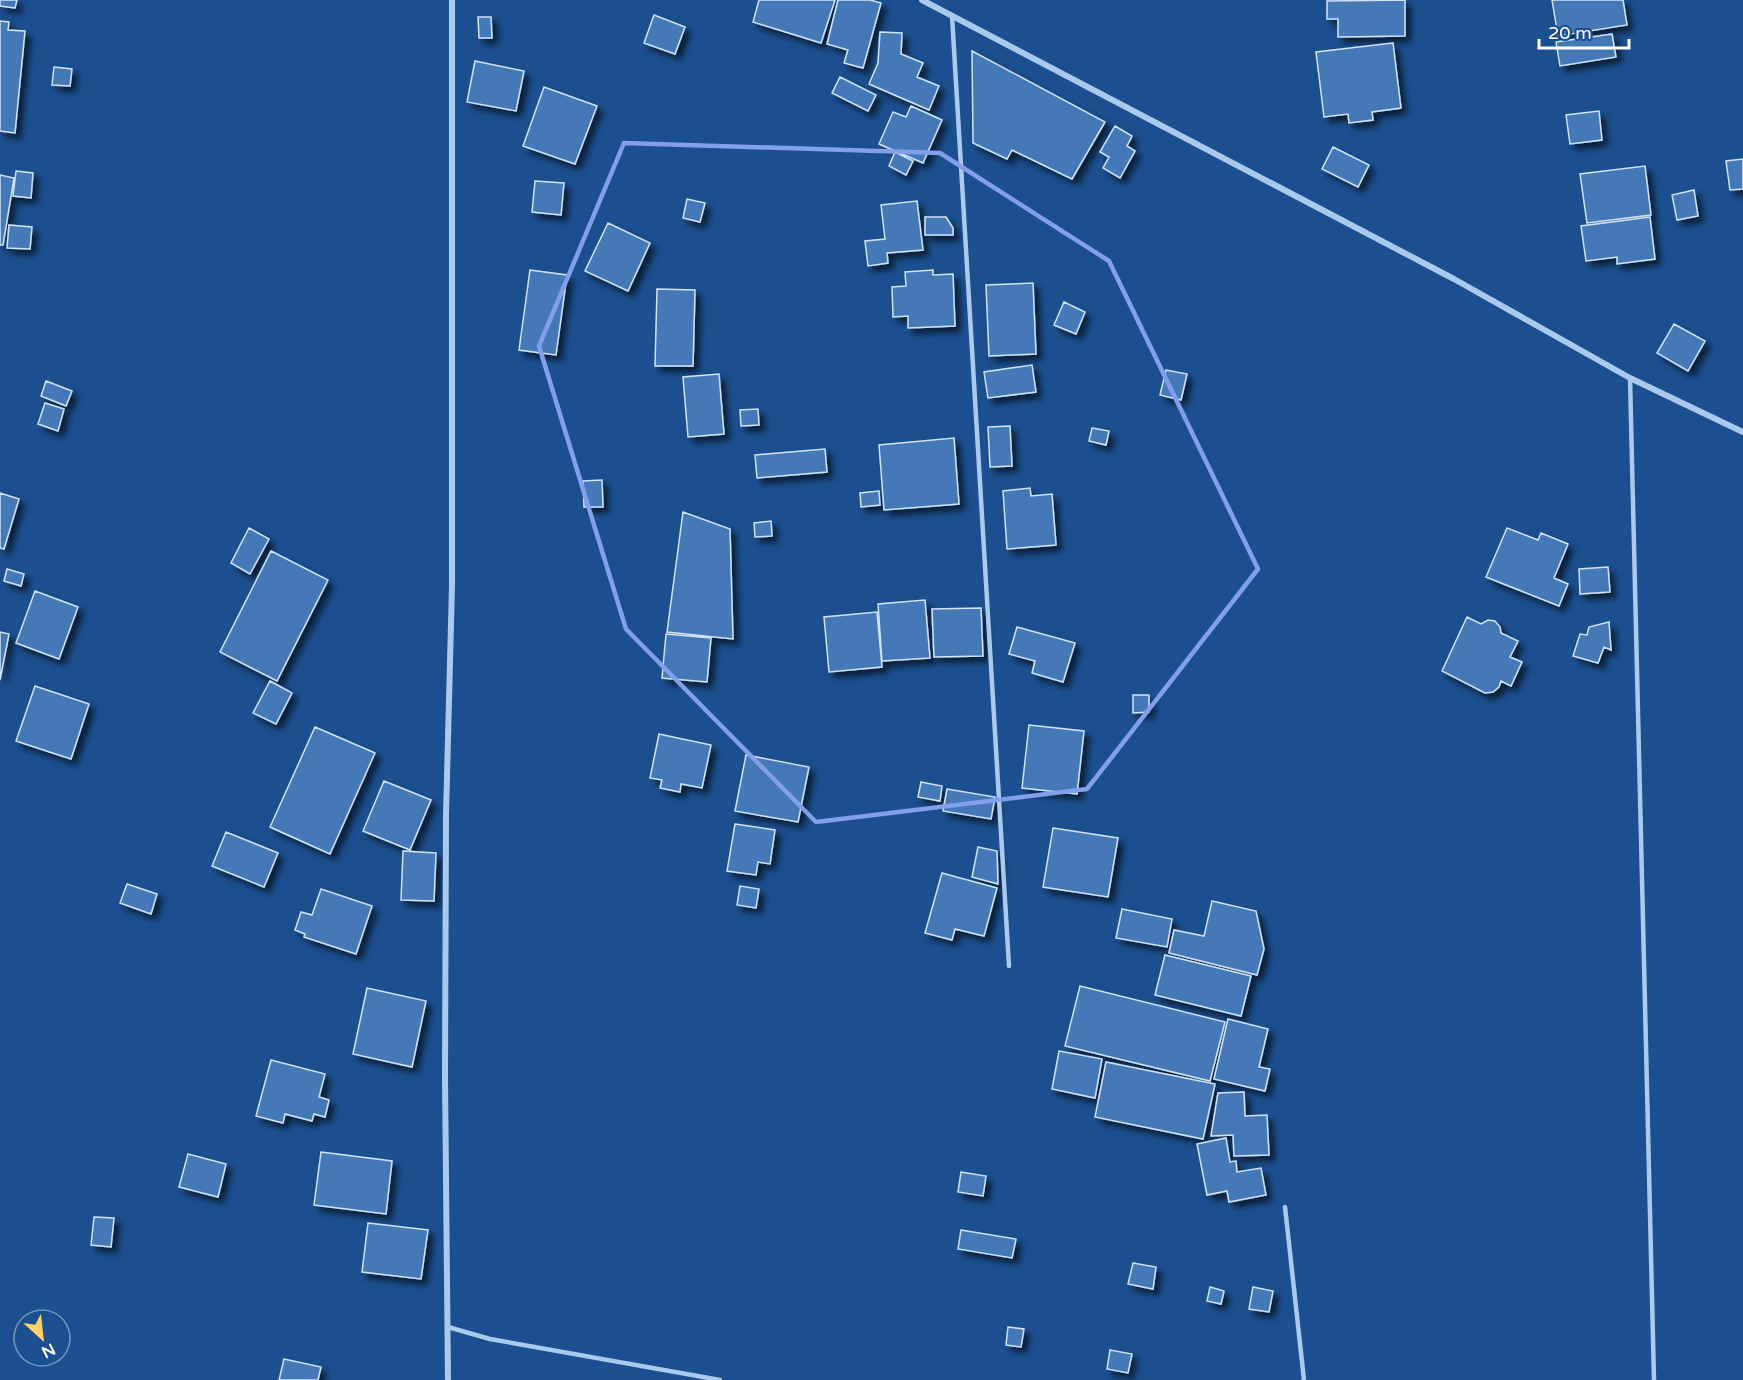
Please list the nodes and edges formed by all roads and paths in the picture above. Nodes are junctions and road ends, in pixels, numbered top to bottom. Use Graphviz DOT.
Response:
graph roads {
  1 [pos="452,0"];
  2 [pos="922,0"];
  3 [pos="952,16"];
  4 [pos="1630,378"];
  5 [pos="1743,432"];
  6 [pos="1009,966"];
  7 [pos="1285,1207"];
  8 [pos="448,1327"];
  9 [pos="448,1380"];
  10 [pos="720,1380"];
  11 [pos="1304,1380"];
  12 [pos="1654,1380"];
  1 -- 8 [label="street"];
  2 -- 3 [label="street"];
  3 -- 4 [label="street"];
  3 -- 6 [label="lane"];
  4 -- 5 [label="street"];
  4 -- 12 [label="lane"];
  7 -- 11 [label="lane"];
  8 -- 9 [label="street"];
  8 -- 10 [label="lane"];
}
